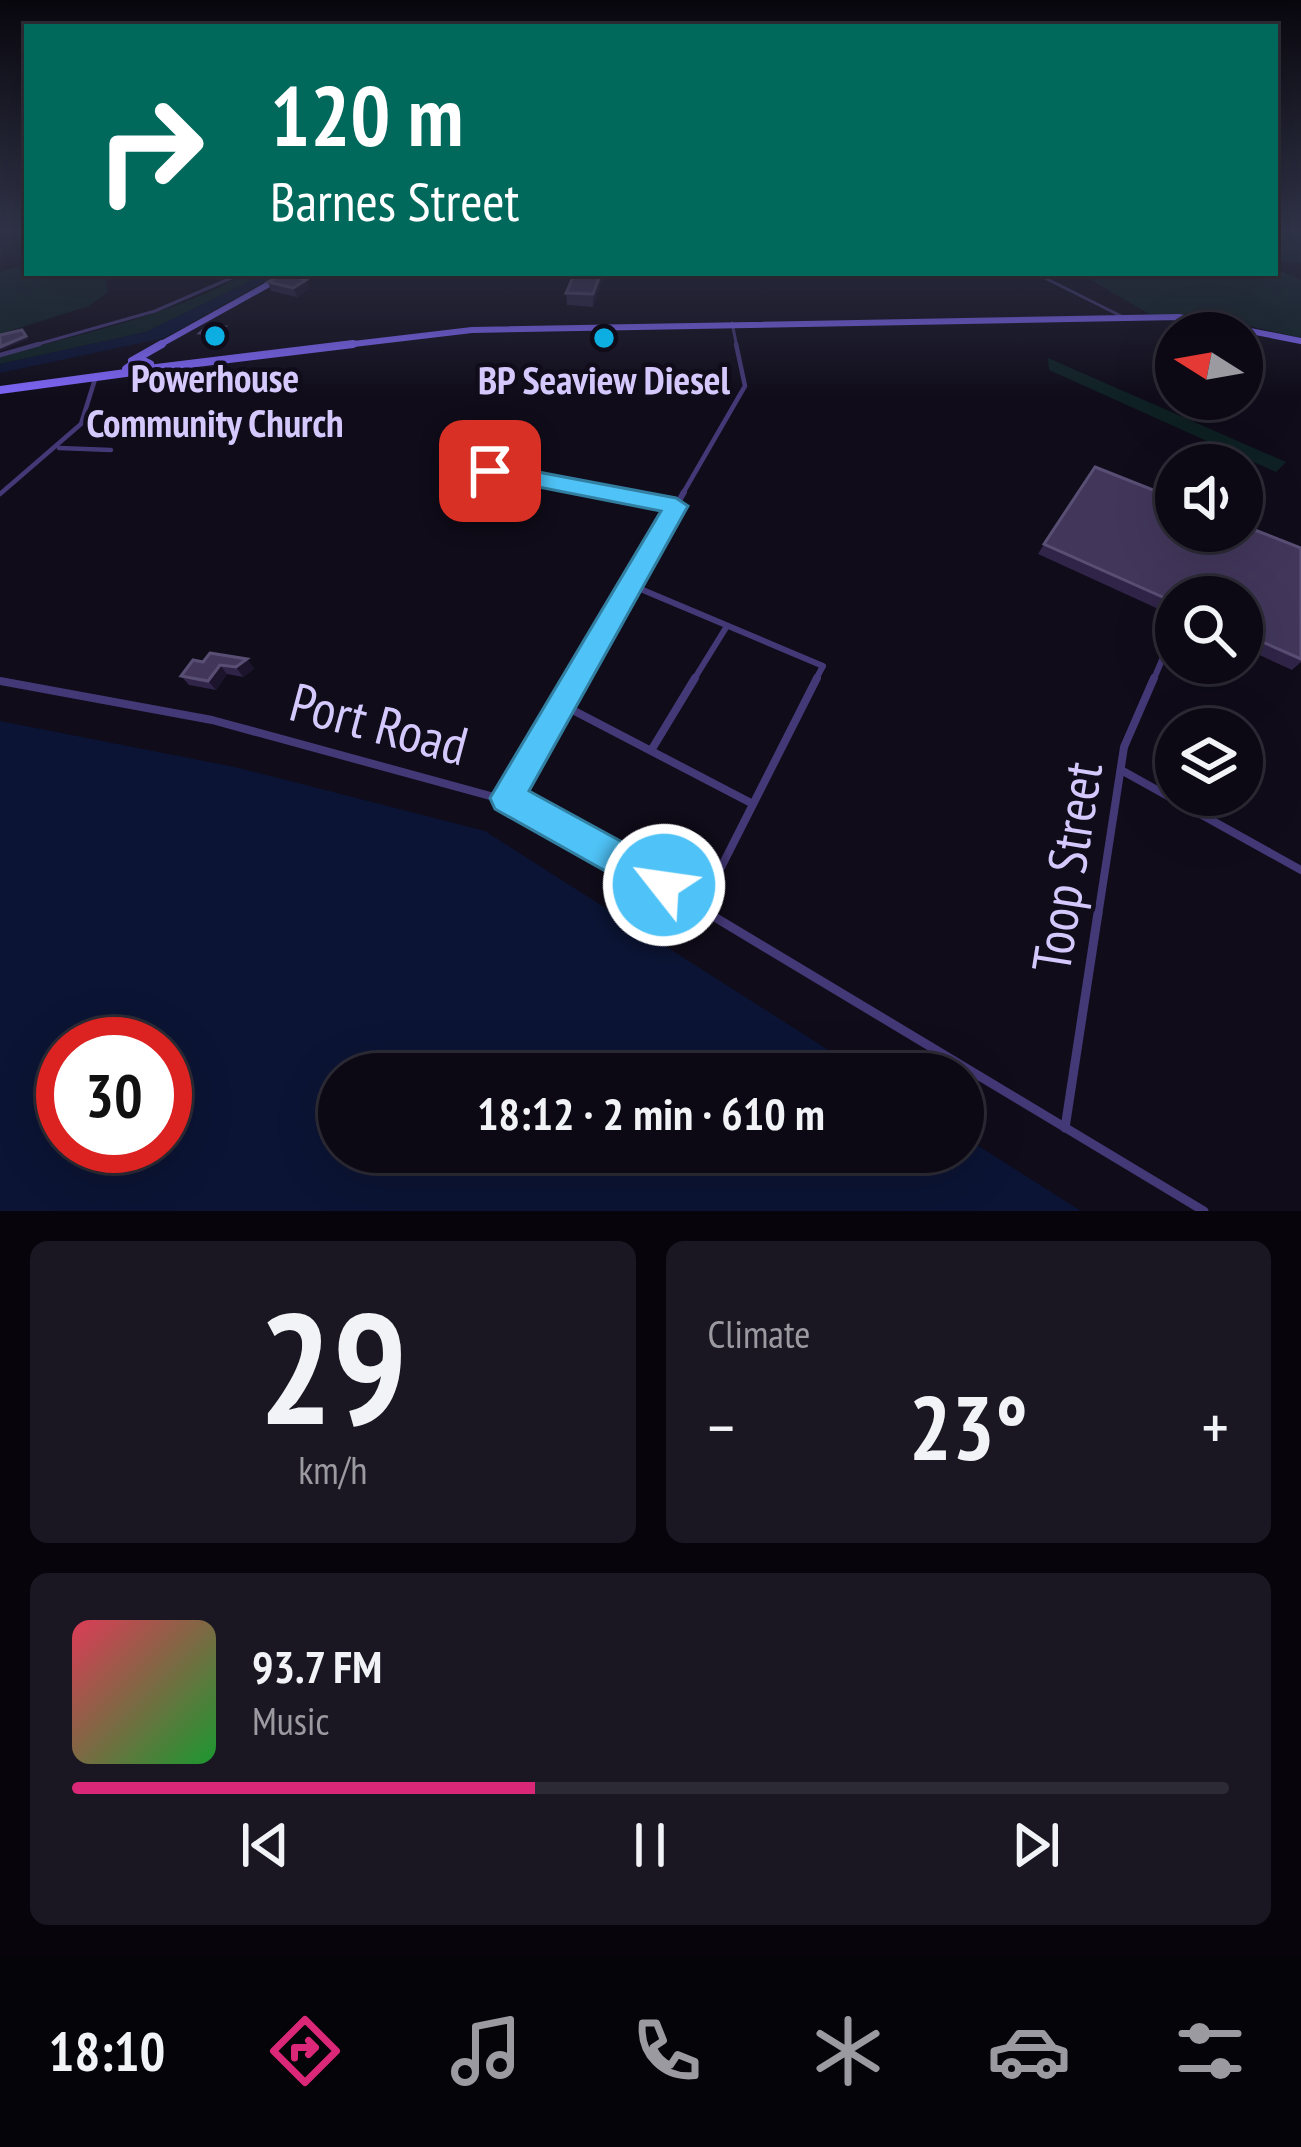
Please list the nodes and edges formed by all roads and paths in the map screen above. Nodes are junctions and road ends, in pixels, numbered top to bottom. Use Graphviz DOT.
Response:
graph roads {
  1 [pos="219,286"];
  2 [pos="268,286"];
  3 [pos="1060,286"];
  4 [pos="1123,317"];
  5 [pos="732,322"];
  6 [pos="1301,341"];
  7 [pos="162,345"];
  8 [pos="0,355"];
  9 [pos="150,362"];
  10 [pos="177,366"];
  11 [pos="134,367"];
  12 [pos="97,376"];
  13 [pos="0,390"];
  14 [pos="56,448"];
  15 [pos="111,450"];
  16 [pos="490,471"];
  17 [pos="0,494"];
  18 [pos="676,506"];
  19 [pos="631,585"];
  20 [pos="727,626"];
  21 [pos="1155,675"];
  22 [pos="0,681"];
  23 [pos="561,704"];
  24 [pos="652,748"];
  25 [pos="1121,770"];
  26 [pos="507,798"];
  27 [pos="753,804"];
  28 [pos="1301,869"];
  29 [pos="701,907"];
  30 [pos="1065,1128"];
  31 [pos="1204,1211"];
  1 -- 8 [label="street"];
  2 -- 7 [label="main road"];
  3 -- 4 [label="street"];
  4 -- 5 [label="main road"];
  4 -- 6 [label="main road"];
  5 -- 10 [label="main road"];
  5 -- 18 [label="street"];
  7 -- 9 [label="main road"];
  7 -- 11 [label="main road"];
  9 -- 10 [label="main road"];
  9 -- 11 [label="main road"];
  10 -- 11 [label="main road"];
  11 -- 12 [label="main road"];
  12 -- 13 [label="main road"];
  12 -- 14 [label="street"];
  14 -- 15 [label="street"];
  14 -- 17 [label="street"];
  16 -- 18 [label="street"];
  18 -- 19 [label="street"];
  19 -- 20 [label="street"];
  19 -- 23 [label="street"];
  20 -- 24 [label="street"];
  20 -- 27 [label="street"];
  21 -- 25 [label="street, Toop Street"];
  22 -- 26 [label="street, Port Road"];
  23 -- 24 [label="street"];
  23 -- 26 [label="street"];
  24 -- 27 [label="street"];
  25 -- 28 [label="street"];
  25 -- 30 [label="street, Toop Street"];
  26 -- 29 [label="street, Port Road"];
  27 -- 29 [label="street"];
  29 -- 30 [label="street, Port Road"];
  30 -- 31 [label="street, Port Road"];
}
